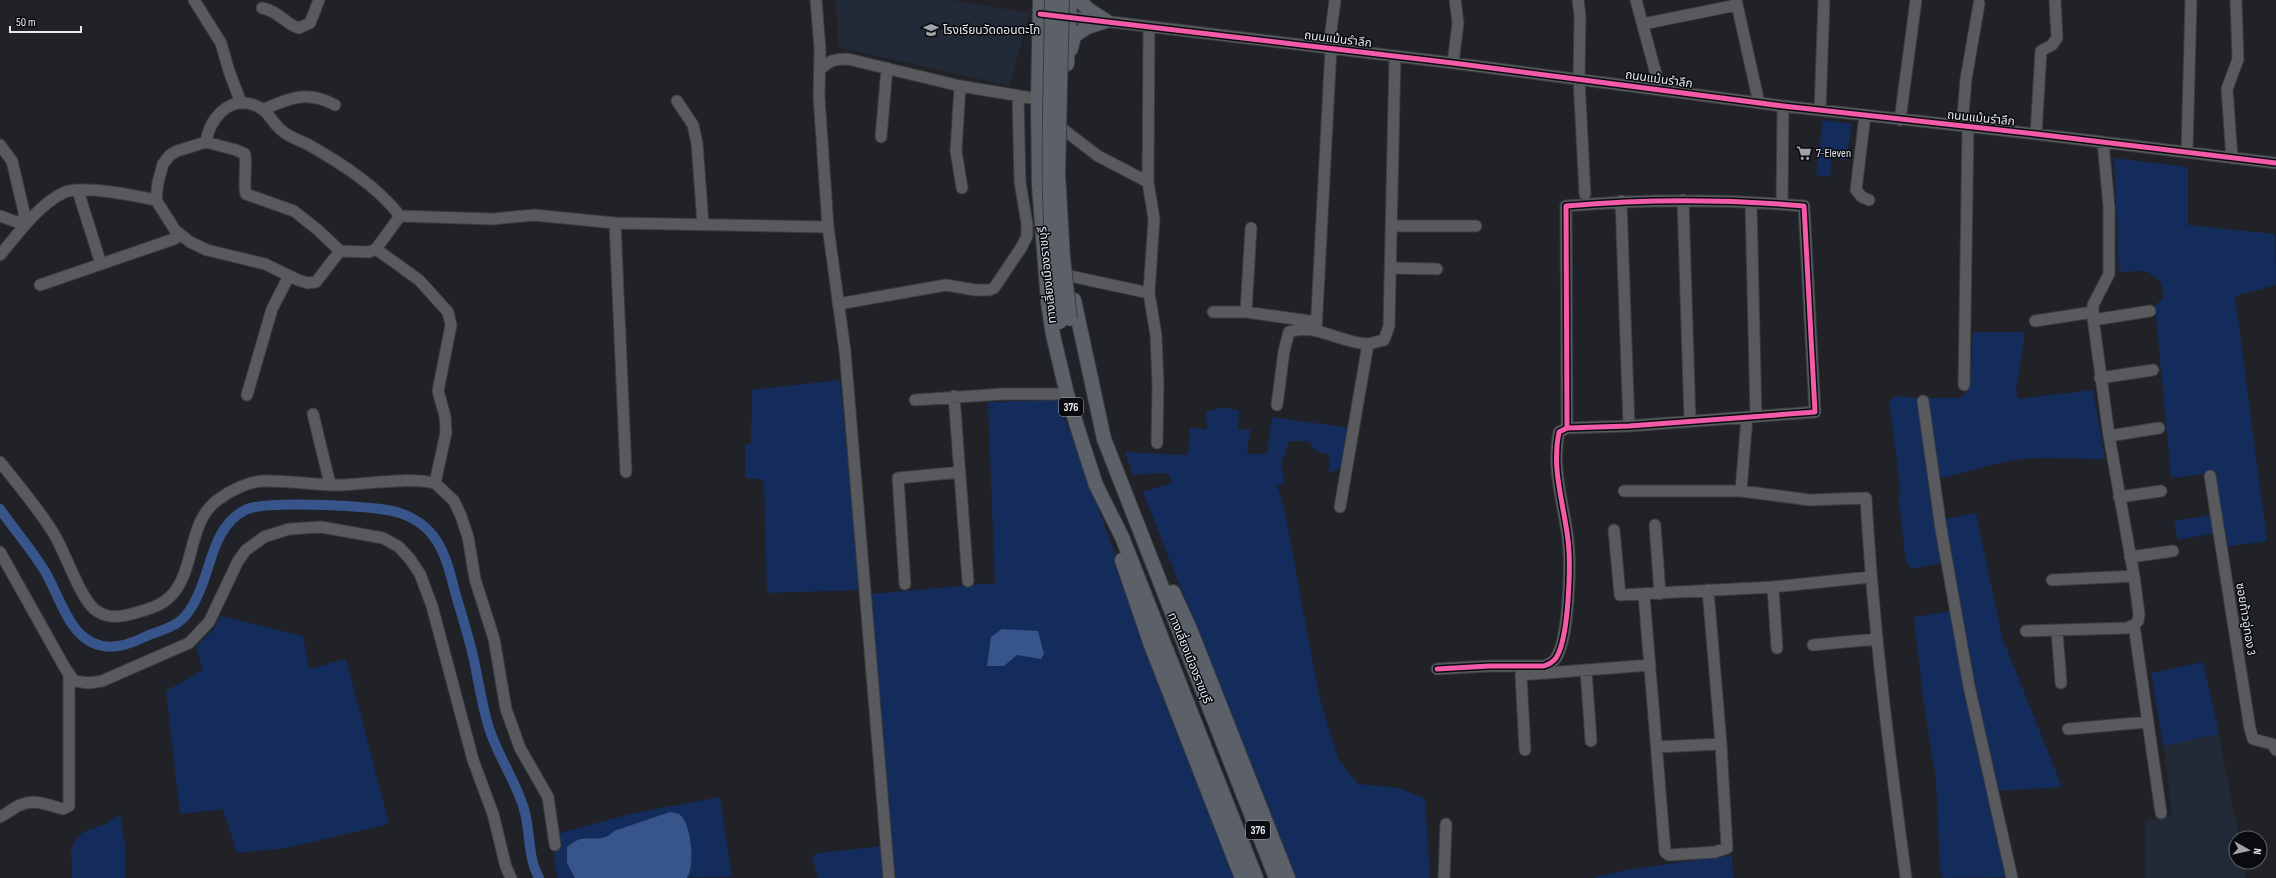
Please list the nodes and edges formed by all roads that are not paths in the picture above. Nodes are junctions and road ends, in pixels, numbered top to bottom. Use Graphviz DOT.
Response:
graph roads {
  1 [pos="194,0"];
  2 [pos="319,0"];
  3 [pos="816,0"];
  4 [pos="1052,0"];
  5 [pos="1062,0"];
  6 [pos="1070,0"];
  7 [pos="1079,0"];
  8 [pos="1335,0"];
  9 [pos="1455,0"];
  10 [pos="1578,0"];
  11 [pos="1636,0"];
  12 [pos="1824,0"];
  13 [pos="1916,0"];
  14 [pos="2055,0"];
  15 [pos="2191,0"];
  16 [pos="2236,0"];
  17 [pos="1736,2"];
  18 [pos="1979,4"];
  19 [pos="1040,7"];
  20 [pos="262,8"];
  21 [pos="1069,17"];
  22 [pos="1106,21"];
  23 [pos="1643,24"];
  24 [pos="1149,27"];
  25 [pos="1331,48"];
  26 [pos="1395,56"];
  27 [pos="1453,63"];
  28 [pos="887,68"];
  29 [pos="820,70"];
  30 [pos="1067,71"];
  31 [pos="1579,79"];
  32 [pos="960,86"];
  33 [pos="1660,89"];
  34 [pos="1018,96"];
  35 [pos="1038,99"];
  36 [pos="677,101"];
  37 [pos="241,103"];
  38 [pos="1759,103"];
  39 [pos="335,105"];
  40 [pos="1783,106"];
  41 [pos="264,109"];
  42 [pos="1820,110"];
  43 [pos="1865,115"];
  44 [pos="1900,120"];
  45 [pos="1965,127"];
  46 [pos="1064,130"];
  47 [pos="2036,134"];
  48 [pos="881,138"];
  49 [pos="206,142"];
  50 [pos="2103,142"];
  51 [pos="0,145"];
  52 [pos="2187,152"];
  53 [pos="2232,158"];
  54 [pos="2276,163"];
  55 [pos="1148,182"];
  56 [pos="962,188"];
  57 [pos="78,191"];
  58 [pos="1585,194"];
  59 [pos="156,200"];
  60 [pos="1682,200"];
  61 [pos="1869,200"];
  62 [pos="1622,201"];
  63 [pos="1752,204"];
  64 [pos="1782,204"];
  65 [pos="400,216"];
  66 [pos="3,217"];
  67 [pos="615,223"];
  68 [pos="703,224"];
  69 [pos="25,225"];
  70 [pos="1393,226"];
  71 [pos="1476,226"];
  72 [pos="828,227"];
  73 [pos="1251,228"];
  74 [pos="181,235"];
  75 [pos="376,249"];
  76 [pos="340,251"];
  77 [pos="0,255"];
  78 [pos="101,264"];
  79 [pos="1391,268"];
  80 [pos="1437,269"];
  81 [pos="289,276"];
  82 [pos="1070,276"];
  83 [pos="40,285"];
  84 [pos="1149,293"];
  85 [pos="838,304"];
  86 [pos="2150,311"];
  87 [pos="1213,312"];
  88 [pos="1246,312"];
  89 [pos="2093,316"];
  90 [pos="1065,321"];
  91 [pos="2035,321"];
  92 [pos="1316,327"];
  93 [pos="1368,344"];
  94 [pos="2153,370"];
  95 [pos="2100,378"];
  96 [pos="1964,385"];
  97 [pos="1067,394"];
  98 [pos="247,395"];
  99 [pos="954,396"];
  100 [pos="915,400"];
  101 [pos="1923,401"];
  102 [pos="1277,404"];
  103 [pos="313,414"];
  104 [pos="1752,417"];
  105 [pos="1690,421"];
  106 [pos="1629,426"];
  107 [pos="1567,428"];
  108 [pos="2159,428"];
  109 [pos="2109,436"];
  110 [pos="1104,439"];
  111 [pos="1157,443"];
  112 [pos="0,462"];
  113 [pos="626,472"];
  114 [pos="960,472"];
  115 [pos="2210,476"];
  116 [pos="435,483"];
  117 [pos="330,484"];
  118 [pos="1096,485"];
  119 [pos="1122,487"];
  120 [pos="1624,491"];
  121 [pos="1741,491"];
  122 [pos="2161,491"];
  123 [pos="2120,497"];
  124 [pos="1340,507"];
  125 [pos="1655,525"];
  126 [pos="1614,530"];
  127 [pos="1122,537"];
  128 [pos="2173,551"];
  129 [pos="0,552"];
  130 [pos="2130,557"];
  131 [pos="2134,576"];
  132 [pos="1870,577"];
  133 [pos="2052,580"];
  134 [pos="968,581"];
  135 [pos="905,584"];
  136 [pos="1773,586"];
  137 [pos="1708,590"];
  138 [pos="1660,594"];
  139 [pos="1644,595"];
  140 [pos="2134,625"];
  141 [pos="2026,631"];
  142 [pos="2057,631"];
  143 [pos="1876,639"];
  144 [pos="1813,645"];
  145 [pos="1777,648"];
  146 [pos="1650,665"];
  147 [pos="1437,669"];
  148 [pos="1586,670"];
  149 [pos="69,674"];
  150 [pos="2061,683"];
  151 [pos="2148,722"];
  152 [pos="2068,729"];
  153 [pos="1590,741"];
  154 [pos="1721,744"];
  155 [pos="1657,747"];
  156 [pos="1525,750"];
  157 [pos="2276,750"];
  158 [pos="2160,813"];
  159 [pos="0,817"];
  160 [pos="1446,824"];
  161 [pos="555,845"];
  162 [pos="511,878"];
  163 [pos="889,878"];
  164 [pos="1242,878"];
  165 [pos="1256,878"];
  166 [pos="1276,878"];
  167 [pos="1288,878"];
  168 [pos="1444,878"];
  169 [pos="1906,878"];
  170 [pos="2012,878"];
  1 -- 37 [label="street"];
  2 -- 20 [label="street"];
  3 -- 29 [label="street"];
  4 -- 90 [label="main road, ทางเลี่ยงเมืองราชบุรี / 376, bridge"];
  5 -- 90 [label="main road, ทางเลี่ยงเมืองราชบุรี / 376, bridge"];
  6 -- 21 [label="main road, ทางเลี่ยงเมืองราชบุรี / 376"];
  7 -- 22 [label="main road"];
  8 -- 25 [label="street"];
  9 -- 27 [label="street"];
  10 -- 31 [label="street"];
  11 -- 23 [label="street"];
  12 -- 42 [label="street"];
  13 -- 44 [label="street"];
  14 -- 47 [label="street"];
  15 -- 52 [label="street"];
  16 -- 53 [label="street"];
  17 -- 23 [label="street"];
  17 -- 38 [label="street"];
  18 -- 45 [label="street"];
  19 -- 21 [label="street, ถนนแม้นรำลึก"];
  19 -- 35 [label="main road, ทางเลี่ยงเมืองราชบุรี / 376"];
  21 -- 22 [label="street, ถนนแม้นรำลึก"];
  21 -- 30 [label="main road, ทางเลี่ยงเมืองราชบุรี / 376"];
  22 -- 24 [label="street, ถนนแม้นรำลึก"];
  22 -- 30 [label="main road"];
  23 -- 33 [label="street"];
  24 -- 25 [label="street, ถนนแม้นรำลึก"];
  24 -- 55 [label="street"];
  25 -- 26 [label="street, ถนนแม้นรำลึก"];
  25 -- 92 [label="street"];
  26 -- 27 [label="street, ถนนแม้นรำลึก"];
  26 -- 70 [label="street"];
  27 -- 31 [label="street, ถนนแม้นรำลึก"];
  28 -- 29 [label="street"];
  28 -- 32 [label="street"];
  28 -- 48 [label="street"];
  29 -- 72 [label="street"];
  30 -- 46 [label="main road, ทางเลี่ยงเมืองราชบุรี / 376"];
  31 -- 33 [label="street, ถนนแม้นรำลึก"];
  31 -- 58 [label="street"];
  32 -- 34 [label="street"];
  32 -- 56 [label="street"];
  33 -- 38 [label="street, ถนนแม้นรำลึก"];
  34 -- 35 [label="street"];
  34 -- 85 [label="street"];
  35 -- 97 [label="main road, ทางเลี่ยงเมืองราชบุรี / 376"];
  36 -- 68 [label="street"];
  37 -- 41 [label="street"];
  37 -- 49 [label="street"];
  38 -- 40 [label="street, ถนนแม้นรำลึก"];
  39 -- 41 [label="street"];
  40 -- 42 [label="street, ถนนแม้นรำลึก"];
  40 -- 64 [label="street"];
  41 -- 65 [label="street"];
  42 -- 43 [label="street, ถนนแม้นรำลึก"];
  43 -- 44 [label="street, ถนนแม้นรำลึก"];
  43 -- 61 [label="street"];
  44 -- 45 [label="street, ถนนแม้นรำลึก"];
  45 -- 47 [label="street, ถนนแม้นรำลึก"];
  45 -- 96 [label="street"];
  46 -- 55 [label="street"];
  46 -- 82 [label="main road, ทางเลี่ยงเมืองราชบุรี / 376"];
  47 -- 50 [label="street, ถนนแม้นรำลึก"];
  49 -- 59 [label="street"];
  49 -- 76 [label="street"];
  50 -- 52 [label="street, ถนนแม้นรำลึก"];
  50 -- 89 [label="street"];
  51 -- 69 [label="street"];
  52 -- 53 [label="street, ถนนแม้นรำลึก"];
  53 -- 54 [label="street, ถนนแม้นรำลึก"];
  55 -- 84 [label="street"];
  57 -- 59 [label="street"];
  57 -- 69 [label="street"];
  57 -- 78 [label="street"];
  59 -- 74 [label="street"];
  60 -- 62 [label="street"];
  60 -- 63 [label="street"];
  60 -- 105 [label="street"];
  62 -- 106 [label="street"];
  62 -- 107 [label="street"];
  63 -- 64 [label="street"];
  63 -- 104 [label="street"];
  64 -- 104 [label="street"];
  65 -- 67 [label="street"];
  65 -- 75 [label="street"];
  66 -- 69 [label="street"];
  67 -- 68 [label="street"];
  67 -- 113 [label="street"];
  68 -- 72 [label="street"];
  69 -- 77 [label="street"];
  70 -- 71 [label="street"];
  70 -- 79 [label="street"];
  72 -- 85 [label="street"];
  73 -- 88 [label="street"];
  74 -- 78 [label="street"];
  74 -- 81 [label="street"];
  75 -- 76 [label="street"];
  75 -- 116 [label="street"];
  76 -- 81 [label="street"];
  78 -- 83 [label="street"];
  79 -- 80 [label="street"];
  79 -- 93 [label="street"];
  81 -- 98 [label="street"];
  82 -- 84 [label="street"];
  82 -- 110 [label="main road, ทางเลี่ยงเมืองราชบุรี / 376"];
  84 -- 111 [label="street"];
  85 -- 163 [label="street"];
  86 -- 89 [label="street"];
  87 -- 88 [label="street"];
  88 -- 92 [label="street"];
  89 -- 91 [label="street"];
  89 -- 95 [label="street"];
  90 -- 110 [label="main road, ทางเลี่ยงเมืองราชบุรี / 376"];
  90 -- 127 [label="main road, ทางเลี่ยงเมืองราชบุรี / 376"];
  92 -- 93 [label="street"];
  92 -- 102 [label="street"];
  93 -- 124 [label="street"];
  94 -- 95 [label="street"];
  95 -- 109 [label="street"];
  97 -- 99 [label="street"];
  97 -- 118 [label="main road, ทางเลี่ยงเมืองราชบุรี / 376"];
  99 -- 100 [label="street"];
  99 -- 114 [label="street"];
  101 -- 170 [label="street"];
  103 -- 117 [label="street"];
  104 -- 105 [label="street"];
  104 -- 121 [label="street"];
  105 -- 106 [label="street"];
  106 -- 107 [label="street"];
  107 -- 147 [label="street"];
  108 -- 109 [label="street"];
  109 -- 123 [label="street"];
  110 -- 119 [label="main road, ทางเลี่ยงเมืองราชบุรี / 376"];
  112 -- 117 [label="street"];
  114 -- 134 [label="street"];
  114 -- 135 [label="street"];
  115 -- 157 [label="street, ซอยท้าวอู่ทอง 3"];
  116 -- 117 [label="street"];
  116 -- 161 [label="street"];
  118 -- 127 [label="main road, ทางเลี่ยงเมืองราชบุรี / 376"];
  118 -- 164 [label="main road"];
  119 -- 166 [label="main road, ทางเลี่ยงเมืองราชบุรี / 376"];
  119 -- 167 [label="main road"];
  120 -- 121 [label="street"];
  121 -- 132 [label="street"];
  122 -- 123 [label="street"];
  123 -- 130 [label="street"];
  125 -- 138 [label="street"];
  126 -- 139 [label="street"];
  127 -- 165 [label="main road, ทางเลี่ยงเมืองราชบุรี / 376"];
  128 -- 130 [label="street"];
  129 -- 149 [label="street"];
  130 -- 131 [label="street"];
  131 -- 133 [label="street"];
  131 -- 140 [label="street"];
  132 -- 136 [label="street"];
  132 -- 143 [label="street"];
  136 -- 137 [label="street"];
  136 -- 145 [label="street"];
  137 -- 138 [label="street"];
  137 -- 154 [label="street"];
  138 -- 139 [label="street"];
  139 -- 146 [label="street"];
  140 -- 142 [label="street"];
  140 -- 151 [label="street"];
  141 -- 142 [label="street"];
  142 -- 150 [label="street"];
  143 -- 144 [label="street"];
  143 -- 169 [label="street"];
  146 -- 148 [label="street"];
  146 -- 155 [label="street"];
  148 -- 153 [label="street"];
  148 -- 156 [label="street"];
  149 -- 159 [label="street"];
  149 -- 162 [label="street"];
  151 -- 152 [label="street"];
  151 -- 158 [label="street"];
  154 -- 155 [label="street"];
  154 -- 155 [label="street"];
  160 -- 168 [label="street"];
}
